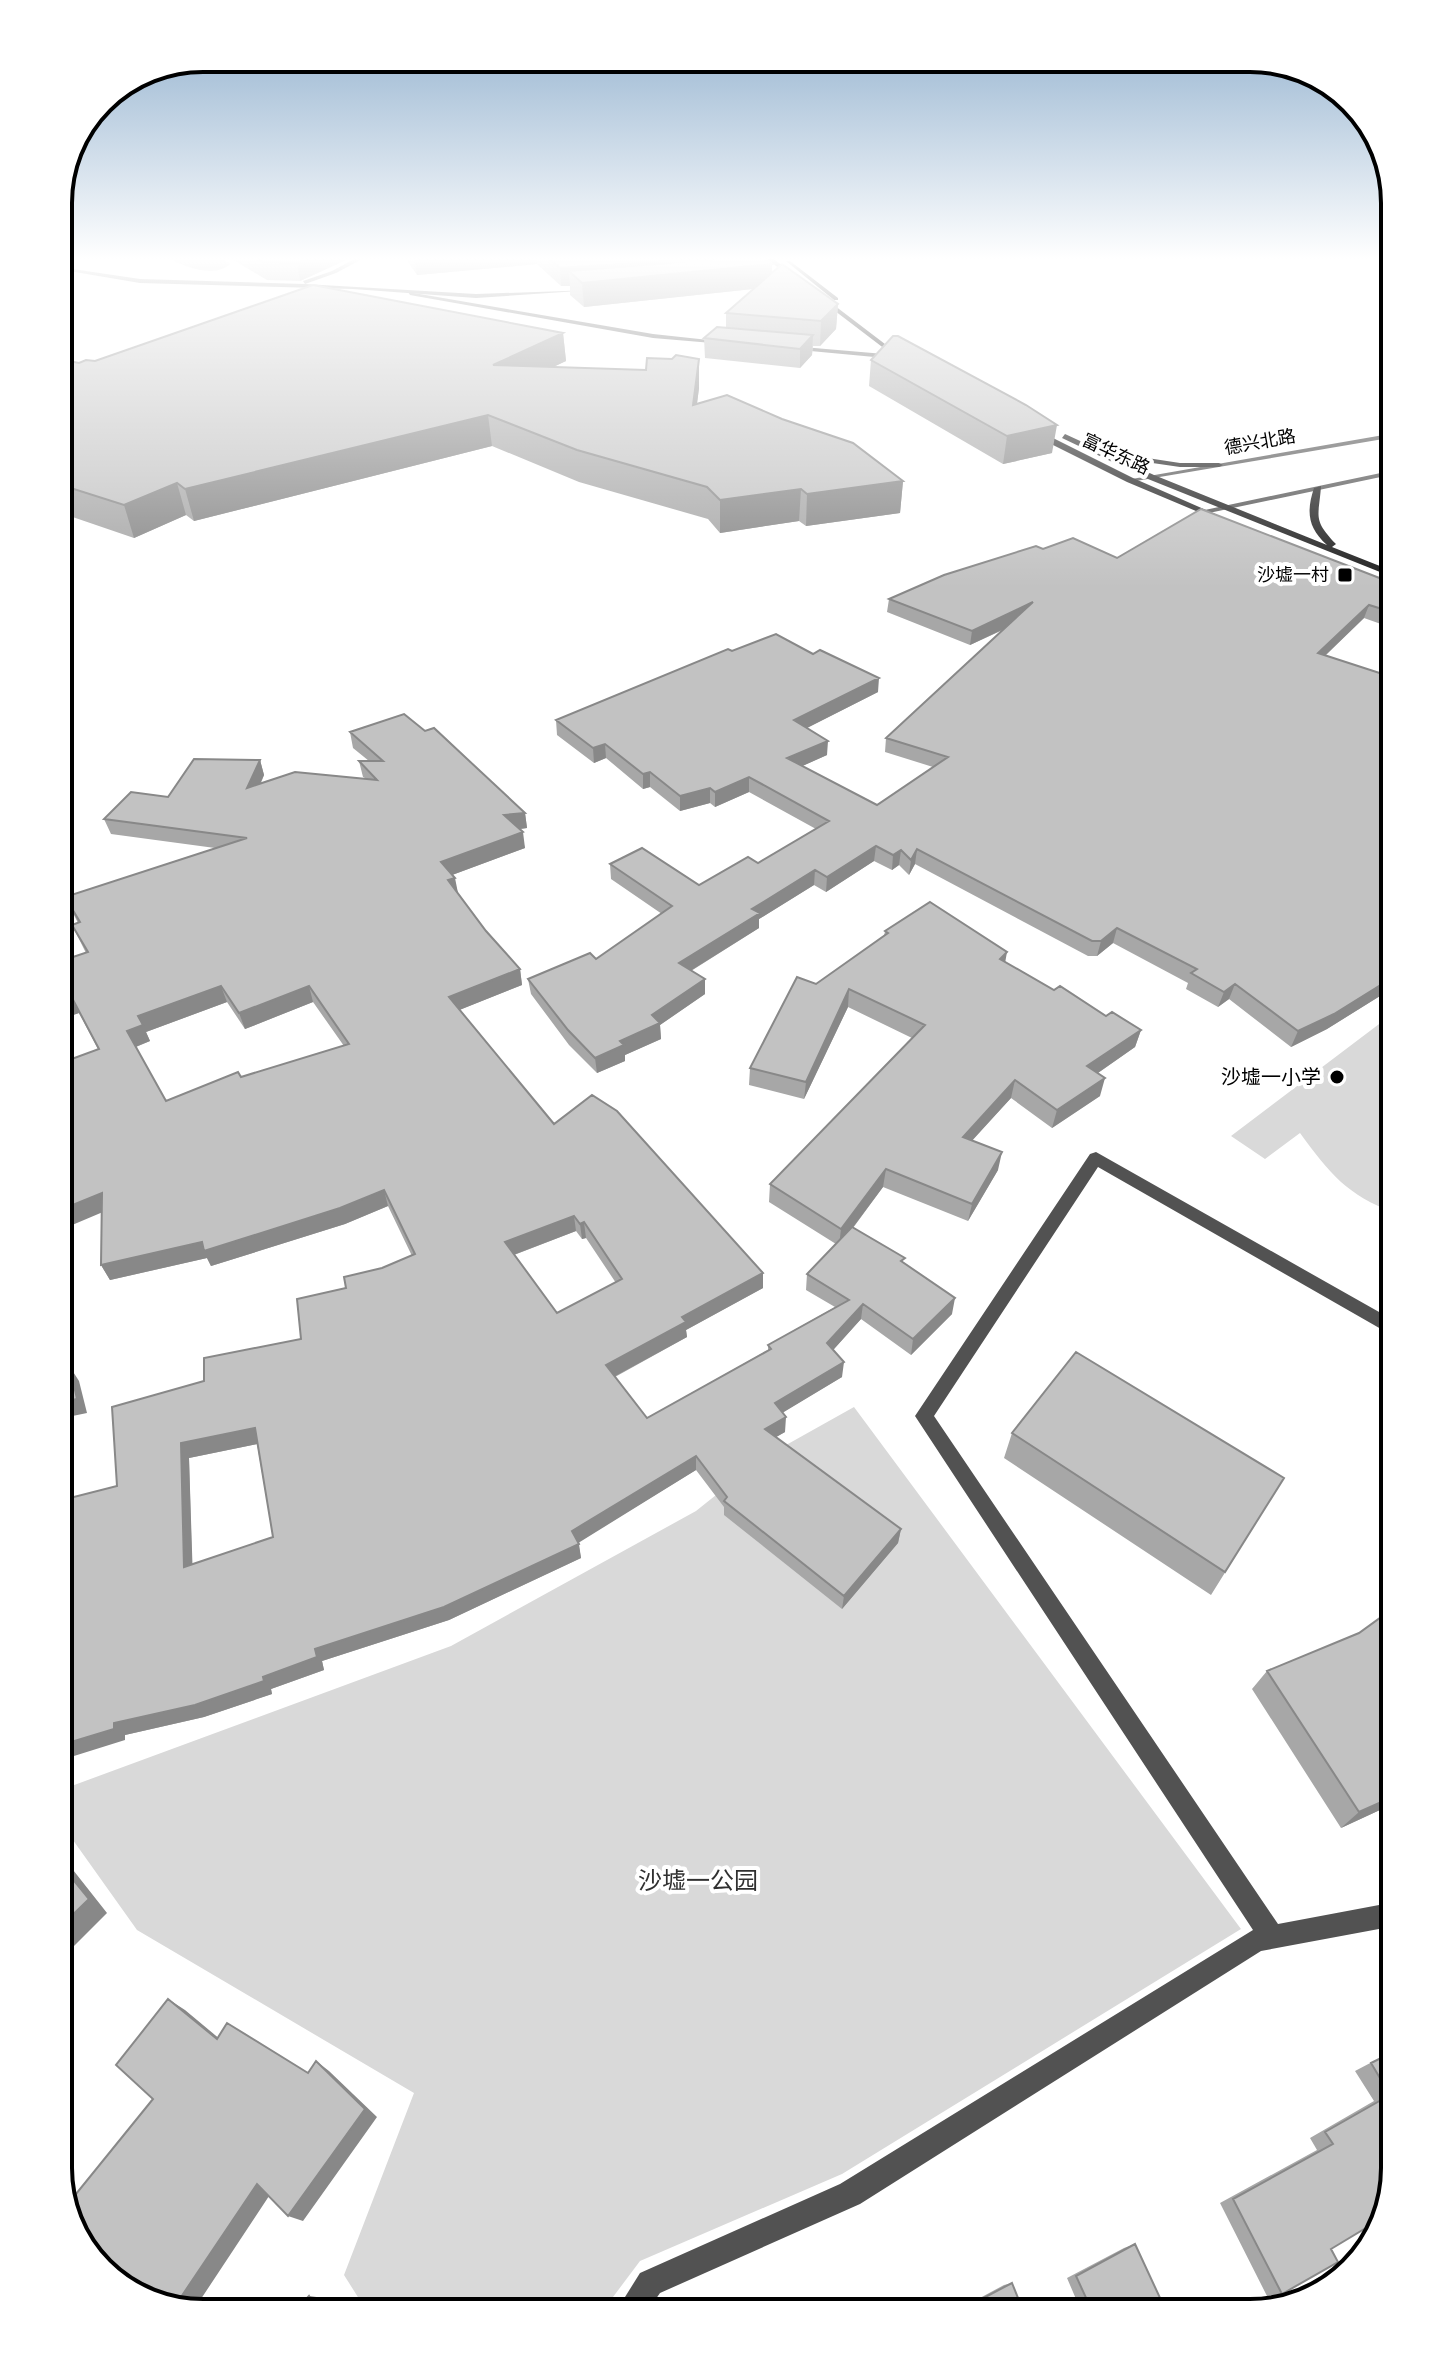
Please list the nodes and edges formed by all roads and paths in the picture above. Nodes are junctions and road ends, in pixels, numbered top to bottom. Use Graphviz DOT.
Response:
graph roads {
  1 [pos="1037,422"];
  2 [pos="1024,427"];
  3 [pos="1381,437"];
  4 [pos="1099,452"];
  5 [pos="1219,465"];
  6 [pos="1381,475"];
  7 [pos="1151,477"];
  8 [pos="1130,480"];
  9 [pos="1318,488"];
  10 [pos="1225,507"];
  11 [pos="1204,511"];
  12 [pos="1231,521"];
  13 [pos="1271,537"];
  14 [pos="1345,556"];
  15 [pos="1381,570"];
  16 [pos="1381,580"];
  17 [pos="1381,1322"];
  18 [pos="1381,1917"];
  19 [pos="1272,1937"];
  20 [pos="639,2299"];
  1 -- 4 [label="main road, 富华东路"];
  2 -- 8 [label="main road, 富华东路"];
  3 -- 5 [label="street, 德兴北路"];
  4 -- 5 [label="main road"];
  4 -- 7 [label="main road, 富华东路"];
  5 -- 7 [label="street, 德兴北路"];
  6 -- 9 [label="street"];
  7 -- 8 [label="street, 德兴北路"];
  7 -- 10 [label="main road, 富华东路"];
  8 -- 11 [label="main road, 富华东路"];
  9 -- 10 [label="street"];
  9 -- 14 [label="main road"];
  10 -- 11 [label="street"];
  10 -- 14 [label="main road, 富华东路"];
  11 -- 12 [label="main road, 富华东路"];
  13 -- 16 [label="main road"];
  14 -- 15 [label="main road, 富华东路"];
  17 -- 19 [label="street"];
  18 -- 19 [label="street"];
  19 -- 20 [label="street"];
}
